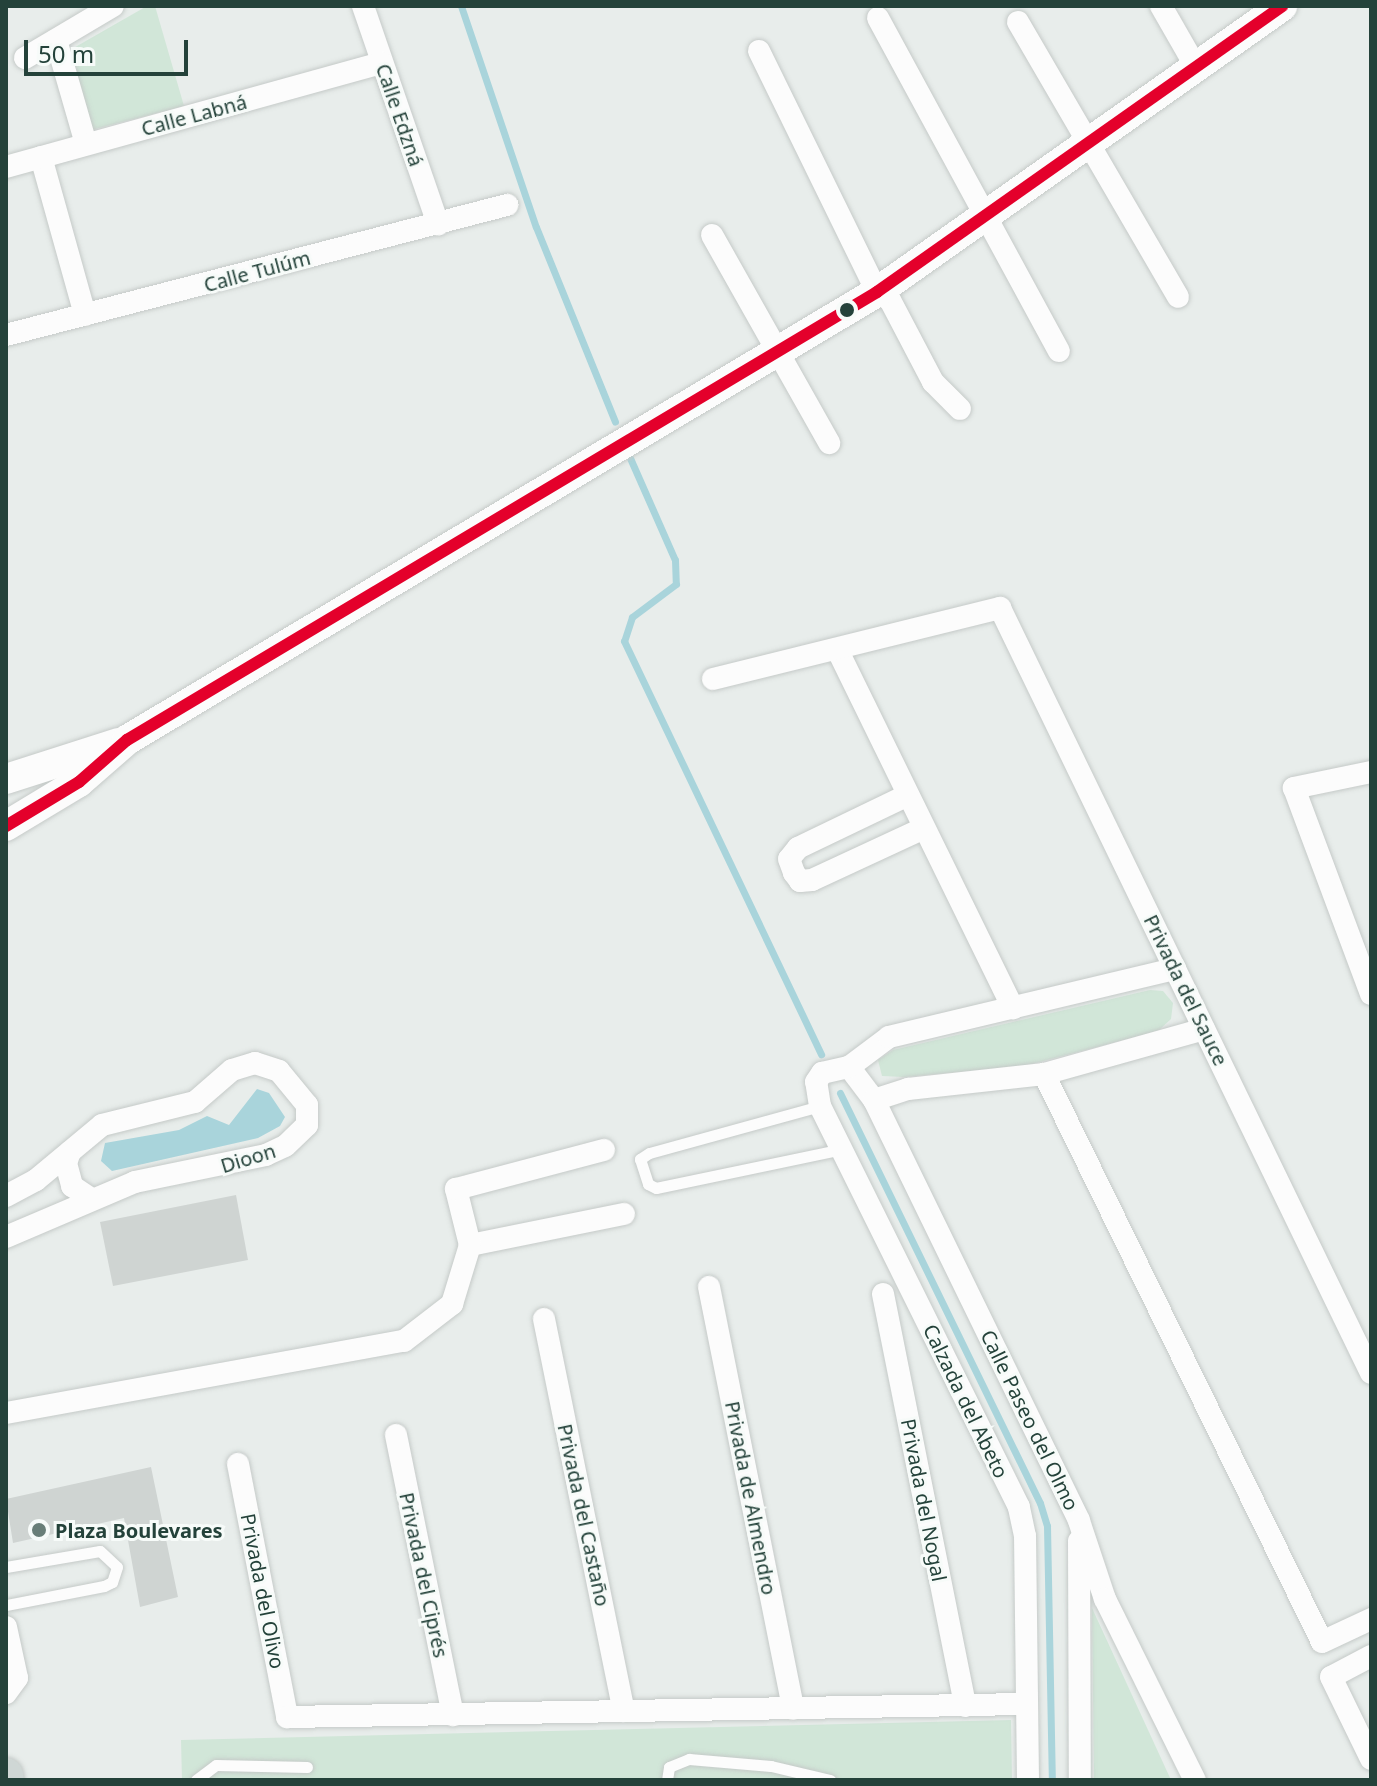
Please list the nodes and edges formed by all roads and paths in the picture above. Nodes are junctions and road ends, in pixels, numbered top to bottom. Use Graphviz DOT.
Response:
graph roads {
  1 [pos="113,6"];
  2 [pos="363,6"];
  3 [pos="1161,6"];
  4 [pos="1274,9"];
  5 [pos="878,18"];
  6 [pos="1018,22"];
  7 [pos="56,40"];
  8 [pos="759,51"];
  9 [pos="25,58"];
  10 [pos="382,63"];
  11 [pos="1196,67"];
  12 [pos="1088,143"];
  13 [pos="86,144"];
  14 [pos="41,157"];
  15 [pos="6,167"];
  16 [pos="507,205"];
  17 [pos="985,216"];
  18 [pos="438,224"];
  19 [pos="712,235"];
  20 [pos="877,292"];
  21 [pos="1178,297"];
  22 [pos="85,315"];
  23 [pos="6,335"];
  24 [pos="1059,351"];
  25 [pos="779,355"];
  26 [pos="960,409"];
  27 [pos="829,443"];
  28 [pos="838,651"];
  29 [pos="713,679"];
  30 [pos="127,740"];
  31 [pos="1371,772"];
  32 [pos="6,779"];
  33 [pos="908,795"];
  34 [pos="6,826"];
  35 [pos="924,828"];
  36 [pos="1175,969"];
  37 [pos="1371,994"];
  38 [pos="1013,1009"];
  39 [pos="1204,1029"];
  40 [pos="849,1067"];
  41 [pos="1044,1074"];
  42 [pos="874,1100"];
  43 [pos="820,1106"];
  44 [pos="842,1149"];
  45 [pos="604,1150"];
  46 [pos="70,1152"];
  47 [pos="6,1196"];
  48 [pos="91,1199"];
  49 [pos="624,1214"];
  50 [pos="8,1230"];
  51 [pos="470,1245"];
  52 [pos="709,1287"];
  53 [pos="883,1294"];
  54 [pos="544,1319"];
  55 [pos="1371,1373"];
  56 [pos="6,1413"];
  57 [pos="396,1435"];
  58 [pos="238,1464"];
  59 [pos="1079,1521"];
  60 [pos="6,1567"];
  61 [pos="6,1605"];
  62 [pos="1371,1619"];
  63 [pos="6,1627"];
  64 [pos="1371,1656"];
  65 [pos="6,1693"];
  66 [pos="1026,1704"];
  67 [pos="965,1706"];
  68 [pos="793,1709"];
  69 [pos="624,1711"];
  70 [pos="453,1715"];
  71 [pos="1371,1759"];
  72 [pos="307,1767"];
  73 [pos="196,1780"];
  74 [pos="667,1780"];
  75 [pos="830,1780"];
  76 [pos="1028,1780"];
  77 [pos="1080,1780"];
  78 [pos="1195,1780"];
  1 -- 7 [label="street"];
  2 -- 10 [label="street, Calle Edzná"];
  3 -- 11 [label="street"];
  4 -- 11 [label="street"];
  5 -- 17 [label="street"];
  6 -- 12 [label="street"];
  7 -- 9 [label="street"];
  7 -- 13 [label="street"];
  8 -- 20 [label="street"];
  10 -- 13 [label="street, Calle Labná"];
  10 -- 18 [label="street, Calle Edzná"];
  11 -- 12 [label="street"];
  12 -- 17 [label="street"];
  12 -- 21 [label="street"];
  13 -- 14 [label="street, Calle Labná"];
  14 -- 15 [label="street, Calle Labná"];
  14 -- 22 [label="street"];
  16 -- 18 [label="street, Calle Tulúm"];
  17 -- 20 [label="street"];
  17 -- 24 [label="street"];
  18 -- 22 [label="street, Calle Tulúm"];
  19 -- 25 [label="street"];
  20 -- 25 [label="street"];
  20 -- 26 [label="street"];
  22 -- 23 [label="street, Calle Tulúm"];
  25 -- 27 [label="street"];
  25 -- 30 [label="street"];
  28 -- 29 [label="street"];
  28 -- 33 [label="street"];
  28 -- 36 [label="street, Privada del Sauce"];
  30 -- 32 [label="street"];
  30 -- 34 [label="street"];
  31 -- 37 [label="street"];
  33 -- 35 [label="street"];
  33 -- 35 [label="street"];
  35 -- 38 [label="street"];
  36 -- 38 [label="street"];
  36 -- 39 [label="street, Privada del Sauce"];
  38 -- 40 [label="street"];
  39 -- 41 [label="street"];
  39 -- 55 [label="street, Privada del Sauce"];
  40 -- 42 [label="street, Calle Paseo del Olmo"];
  40 -- 43 [label="street"];
  41 -- 42 [label="street"];
  41 -- 62 [label="street"];
  42 -- 59 [label="street, Calle Paseo del Olmo"];
  43 -- 44 [label="street, Calzada del Abeto"];
  43 -- 44 [label="lane"];
  44 -- 66 [label="street, Calzada del Abeto"];
  45 -- 51 [label="street"];
  46 -- 47 [label="street, Dioon"];
  46 -- 48 [label="street"];
  46 -- 48 [label="street, Dioon"];
  48 -- 50 [label="street, Dioon"];
  49 -- 51 [label="street"];
  51 -- 56 [label="street"];
  52 -- 68 [label="street, Privada de Almendro"];
  53 -- 67 [label="street, Privada del Nogal"];
  54 -- 69 [label="street, Privada del Castaño"];
  57 -- 70 [label="street, Privada del Ciprés"];
  58 -- 70 [label="street, Privada del Olivo"];
  59 -- 77 [label="street"];
  59 -- 78 [label="street, Calle Paseo del Olmo"];
  60 -- 61 [label="lane"];
  63 -- 65 [label="street"];
  64 -- 71 [label="street"];
  66 -- 67 [label="street"];
  66 -- 76 [label="street, Calzada del Abeto"];
  67 -- 68 [label="street"];
  68 -- 69 [label="street"];
  69 -- 70 [label="street"];
  72 -- 73 [label="lane"];
  74 -- 75 [label="lane"];
}
